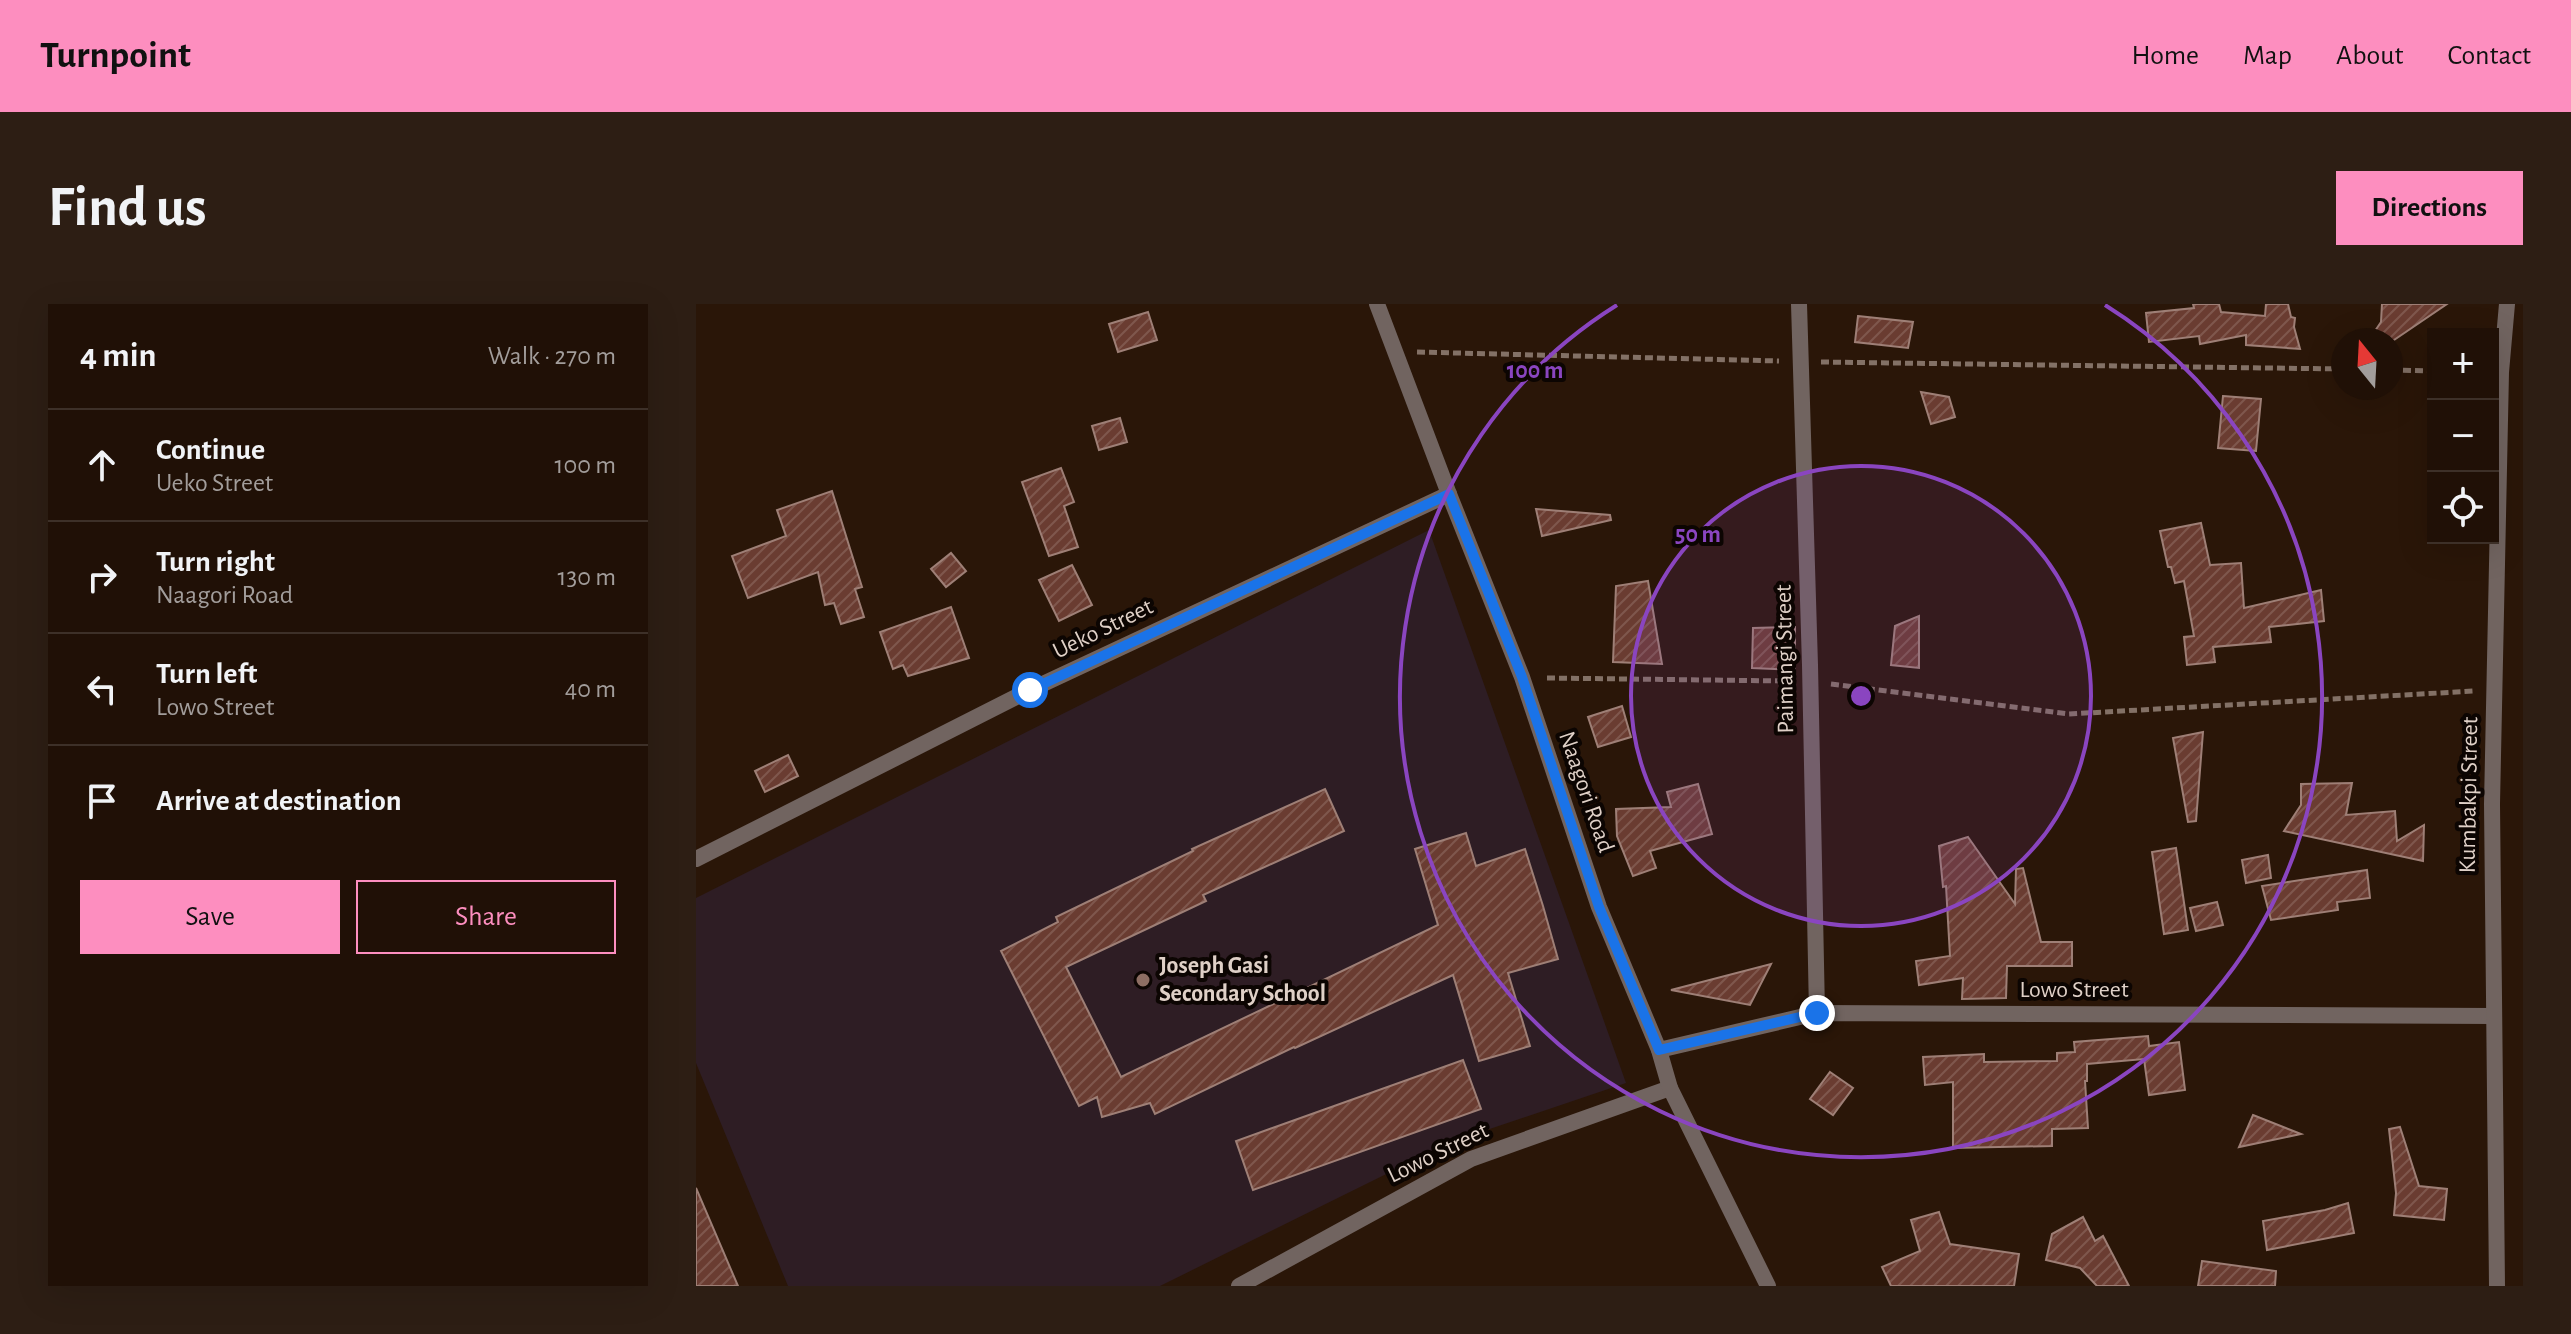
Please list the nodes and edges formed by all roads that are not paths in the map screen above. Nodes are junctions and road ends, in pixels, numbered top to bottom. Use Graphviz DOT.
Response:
graph roads {
  1 [pos="1377,304"];
  2 [pos="1799,304"];
  3 [pos="2507,304"];
  4 [pos="1449,494"];
  5 [pos="696,859"];
  6 [pos="1817,1013"];
  7 [pos="2493,1016"];
  8 [pos="1659,1050"];
  9 [pos="1670,1088"];
  10 [pos="1239,1286"];
  11 [pos="1768,1286"];
  12 [pos="2497,1286"];
  1 -- 4 [label="street, Naagori Road"];
  2 -- 6 [label="street, Paimangi Street"];
  3 -- 7 [label="street, Kumbakpi Street"];
  4 -- 5 [label="street, Ueko Street"];
  4 -- 8 [label="street, Naagori Road"];
  6 -- 7 [label="street, Lowo Street"];
  6 -- 8 [label="street, Lowo Street"];
  7 -- 12 [label="street, Kumbakpi Street"];
  8 -- 9 [label="street, Naagori Road"];
  9 -- 10 [label="street, Lowo Street"];
  9 -- 11 [label="street, Naagori Road"];
}
